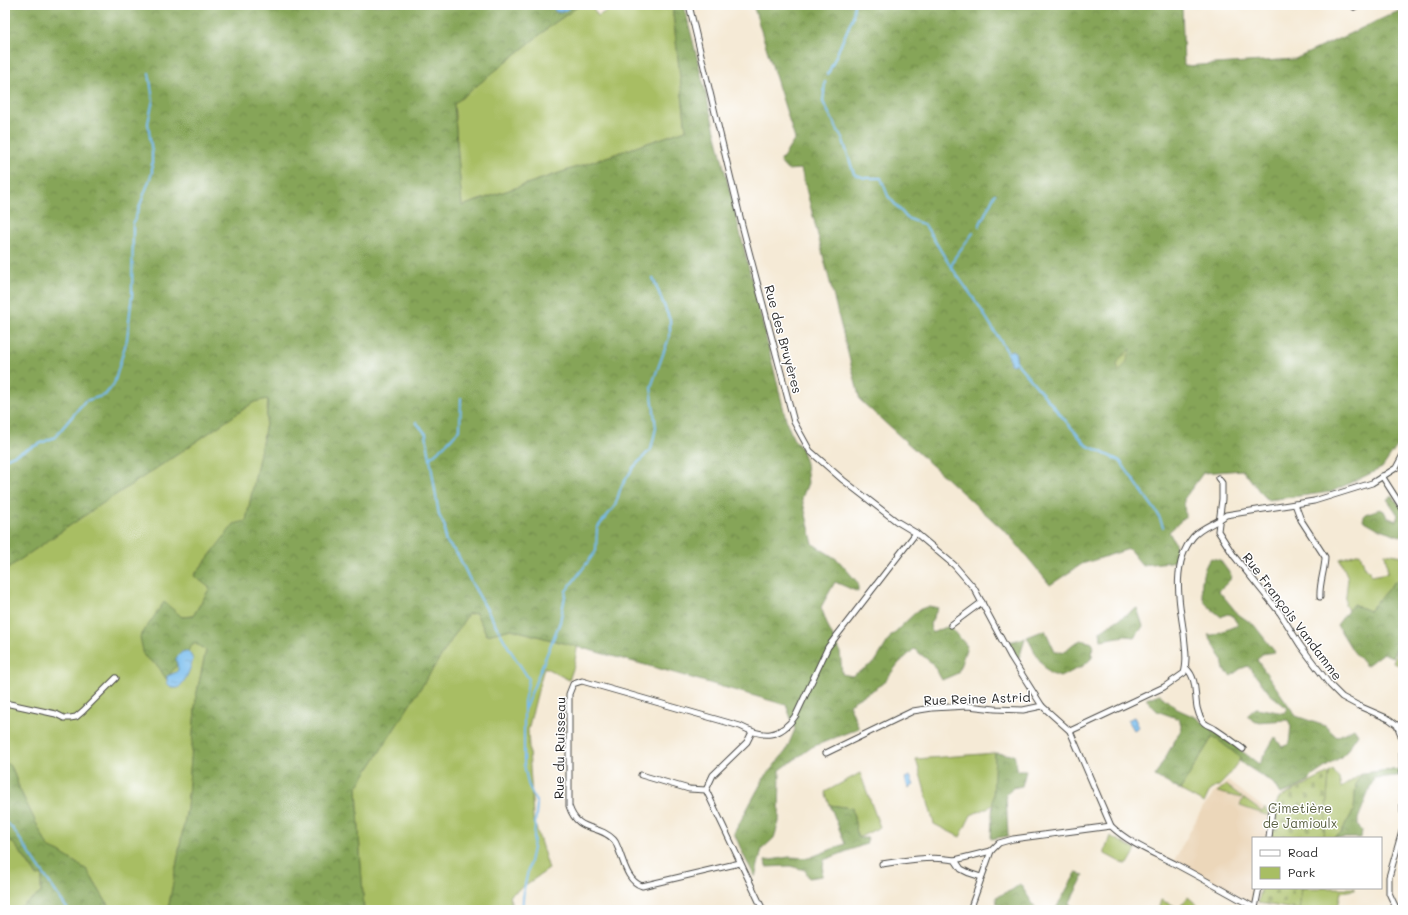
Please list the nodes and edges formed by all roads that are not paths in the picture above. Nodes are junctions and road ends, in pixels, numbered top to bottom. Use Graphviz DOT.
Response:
graph roads {
  1 [pos="689,5"];
  2 [pos="1403,455"];
  3 [pos="1382,476"];
  4 [pos="1218,478"];
  5 [pos="1295,504"];
  6 [pos="1403,509"];
  7 [pos="1220,521"];
  8 [pos="916,533"];
  9 [pos="1320,597"];
  10 [pos="982,602"];
  11 [pos="951,625"];
  12 [pos="1186,668"];
  13 [pos="116,678"];
  14 [pos="5,703"];
  15 [pos="1042,706"];
  16 [pos="1070,731"];
  17 [pos="752,732"];
  18 [pos="1243,748"];
  19 [pos="826,753"];
  20 [pos="641,775"];
  21 [pos="706,790"];
  22 [pos="1272,810"];
  23 [pos="1403,812"];
  24 [pos="1111,826"];
  25 [pos="1403,828"];
  26 [pos="1269,837"];
  27 [pos="991,851"];
  28 [pos="955,860"];
  29 [pos="740,862"];
  30 [pos="882,864"];
  31 [pos="981,877"];
  32 [pos="1259,889"];
  33 [pos="1255,909"];
  34 [pos="763,910"];
  35 [pos="970,910"];
  36 [pos="1397,910"];
  1 -- 8 [label="street, Rue des Bruyères"];
  2 -- 3 [label="street"];
  3 -- 5 [label="street"];
  3 -- 6 [label="street"];
  4 -- 7 [label="street, Rue François Vandamme"];
  5 -- 7 [label="street"];
  5 -- 9 [label="street"];
  7 -- 12 [label="street"];
  7 -- 23 [label="street, Rue François Vandamme"];
  8 -- 10 [label="street, Rue des Bruyères"];
  8 -- 17 [label="street"];
  10 -- 11 [label="street"];
  10 -- 15 [label="street, Rue des Bruyères"];
  12 -- 16 [label="street"];
  12 -- 18 [label="street"];
  13 -- 14 [label="street"];
  15 -- 16 [label="street, Rue des Bruyères"];
  15 -- 19 [label="street, Rue Reine Astrid"];
  16 -- 24 [label="street, Rue des Bruyères"];
  17 -- 21 [label="street"];
  17 -- 29 [label="street, Rue du Ruisseau"];
  20 -- 21 [label="street"];
  21 -- 29 [label="street"];
  22 -- 26 [label="street"];
  24 -- 27 [label="street"];
  24 -- 33 [label="street"];
  25 -- 36 [label="street"];
  27 -- 28 [label="street"];
  27 -- 31 [label="street"];
  28 -- 30 [label="street"];
  28 -- 31 [label="street"];
  29 -- 34 [label="street"];
  31 -- 35 [label="street"];
  32 -- 33 [label="street"];
}
